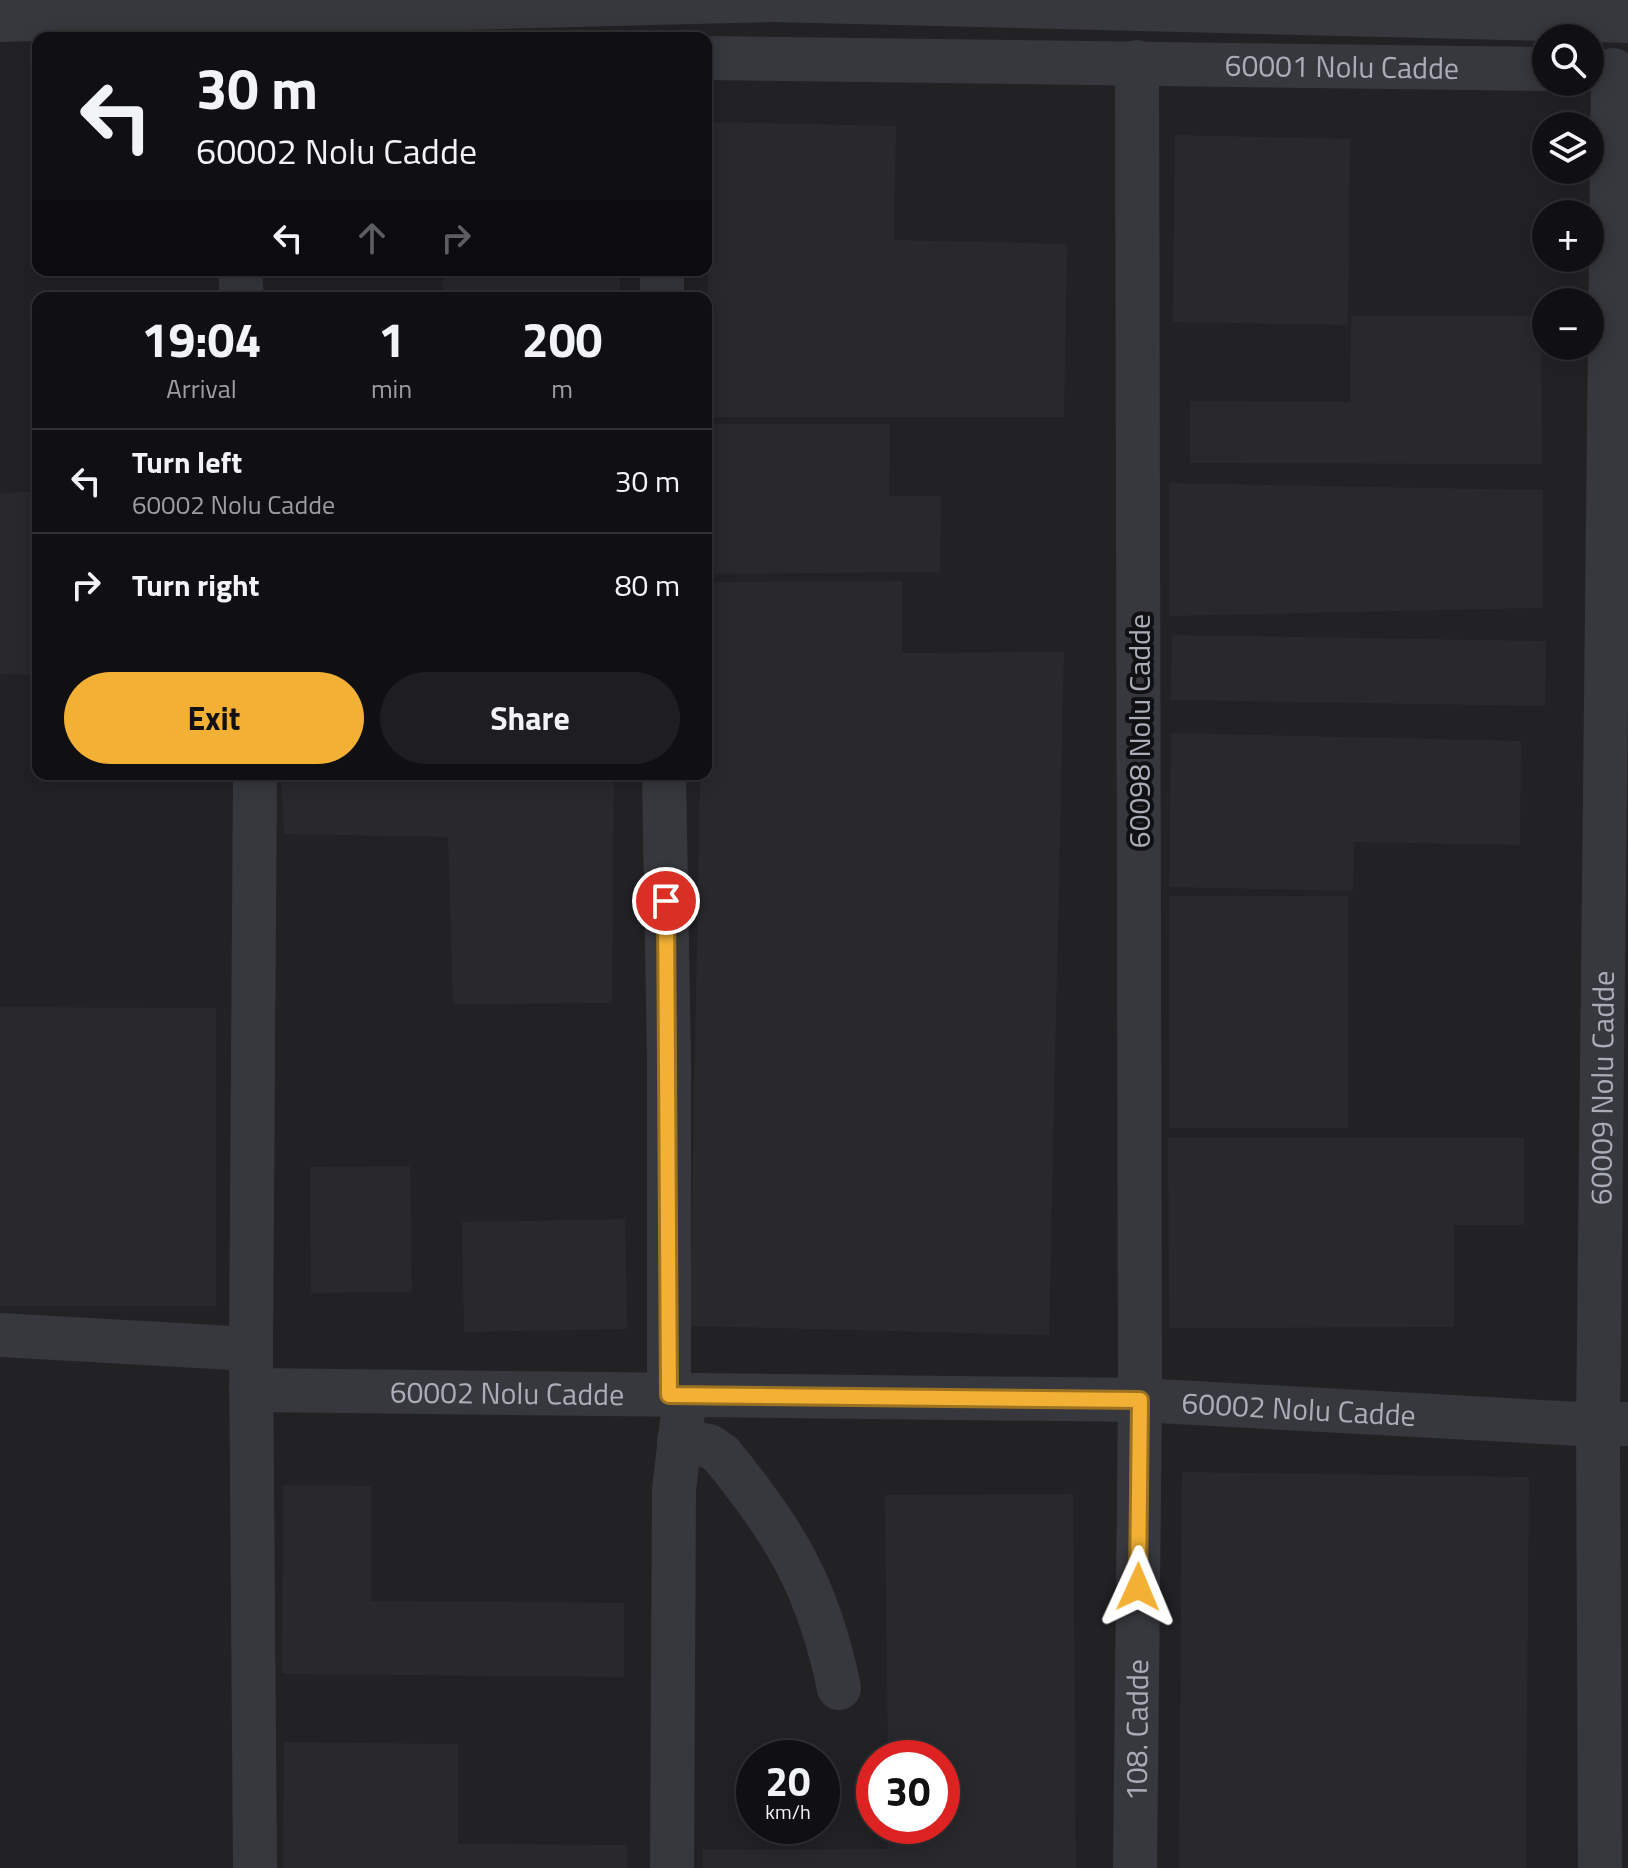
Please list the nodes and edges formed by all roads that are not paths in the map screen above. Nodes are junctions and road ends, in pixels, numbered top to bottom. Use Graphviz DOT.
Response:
graph roads {
  1 [pos="771,0"];
  2 [pos="0,20"];
  3 [pos="669,20"];
  4 [pos="1628,21"];
  5 [pos="712,58"];
  6 [pos="1137,62"];
  7 [pos="1532,69"];
  8 [pos="1610,70"];
  9 [pos="255,780"];
  10 [pos="664,780"];
  11 [pos="0,1335"];
  12 [pos="251,1370"];
  13 [pos="677,1395"];
  14 [pos="1140,1400"];
  15 [pos="1613,1424"];
  16 [pos="679,1441"];
  17 [pos="839,1688"];
  18 [pos="255,1868"];
  19 [pos="672,1868"];
  20 [pos="1135,1868"];
  21 [pos="1600,1868"];
  1 -- 3 [label="street"];
  1 -- 4 [label="street"];
  2 -- 3 [label="street"];
  5 -- 6 [label="street, 60001 Nolu Cadde"];
  6 -- 7 [label="street, 60001 Nolu Cadde"];
  6 -- 14 [label="street, 60098 Nolu Cadde"];
  8 -- 15 [label="street, 60009 Nolu Cadde"];
  9 -- 12 [label="street"];
  10 -- 13 [label="street"];
  11 -- 12 [label="street, 60002 Nolu Cadde"];
  12 -- 13 [label="street, 60002 Nolu Cadde"];
  12 -- 18 [label="street"];
  13 -- 14 [label="street, 60002 Nolu Cadde"];
  13 -- 16 [label="street"];
  14 -- 15 [label="street, 60002 Nolu Cadde"];
  14 -- 20 [label="street, 108. Cadde"];
  15 -- 21 [label="street, 60009 Nolu Cadde"];
  16 -- 17 [label="street"];
  16 -- 19 [label="street"];
}
